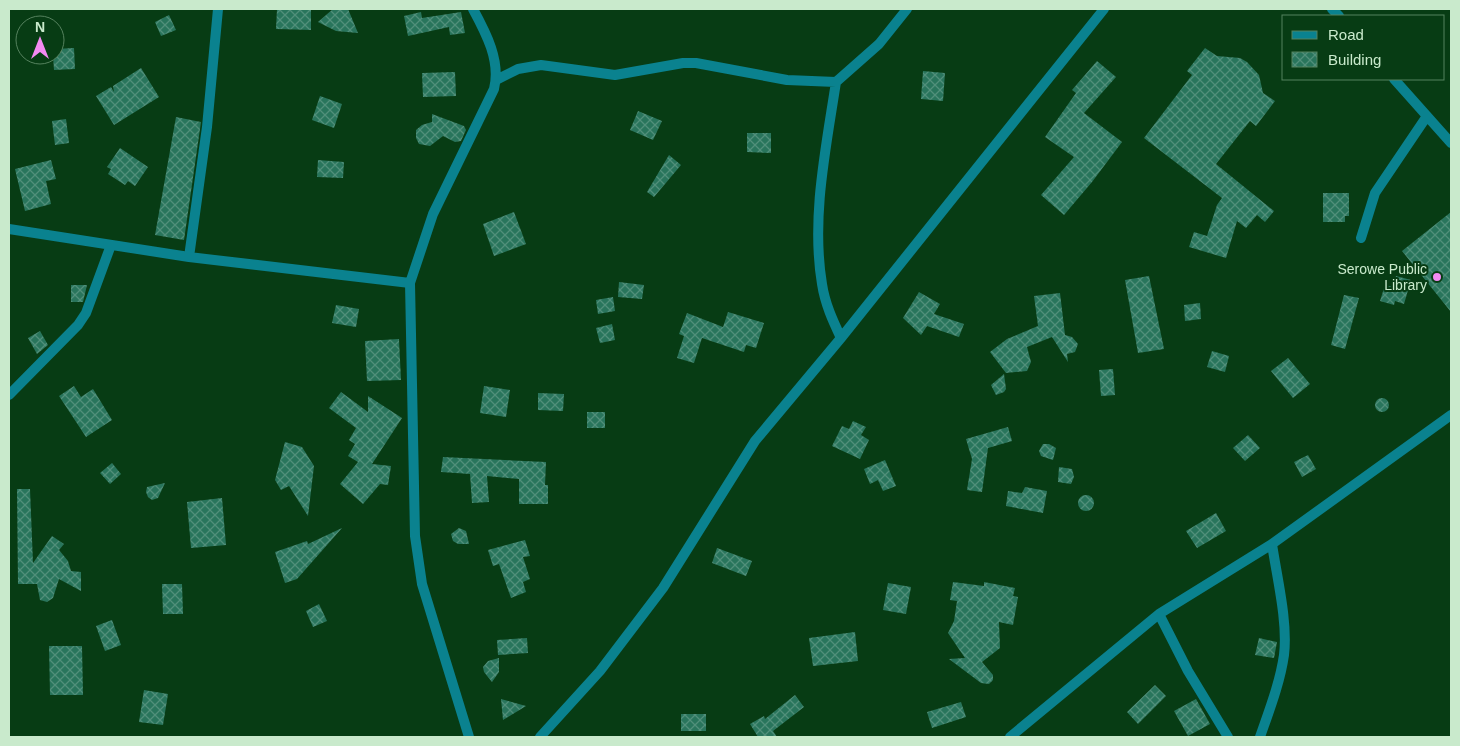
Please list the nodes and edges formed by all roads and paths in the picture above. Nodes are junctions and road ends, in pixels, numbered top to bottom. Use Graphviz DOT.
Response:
graph roads {
  1 [pos="218,9"];
  2 [pos="473,9"];
  3 [pos="906,9"];
  4 [pos="1104,9"];
  5 [pos="496,80"];
  6 [pos="1395,80"];
  7 [pos="836,82"];
  8 [pos="1427,116"];
  9 [pos="1451,143"];
  10 [pos="9,229"];
  11 [pos="1361,238"];
  12 [pos="111,245"];
  13 [pos="189,257"];
  14 [pos="410,283"];
  15 [pos="841,338"];
  16 [pos="9,395"];
  17 [pos="1451,415"];
  18 [pos="1272,544"];
  19 [pos="1159,614"];
  20 [pos="469,737"];
  21 [pos="540,737"];
  22 [pos="1010,737"];
  23 [pos="1228,737"];
  24 [pos="1260,737"];
  1 -- 13 [label="street"];
  2 -- 5 [label="street"];
  3 -- 7 [label="street"];
  4 -- 15 [label="street"];
  5 -- 7 [label="street"];
  5 -- 14 [label="street"];
  6 -- 8 [label="street"];
  7 -- 15 [label="street"];
  8 -- 9 [label="street"];
  8 -- 11 [label="street"];
  10 -- 12 [label="street"];
  12 -- 13 [label="street"];
  12 -- 16 [label="street"];
  13 -- 14 [label="street"];
  14 -- 20 [label="street"];
  15 -- 21 [label="street"];
  17 -- 18 [label="street"];
  18 -- 19 [label="street"];
  18 -- 24 [label="street"];
  19 -- 22 [label="street"];
  19 -- 23 [label="street"];
}
